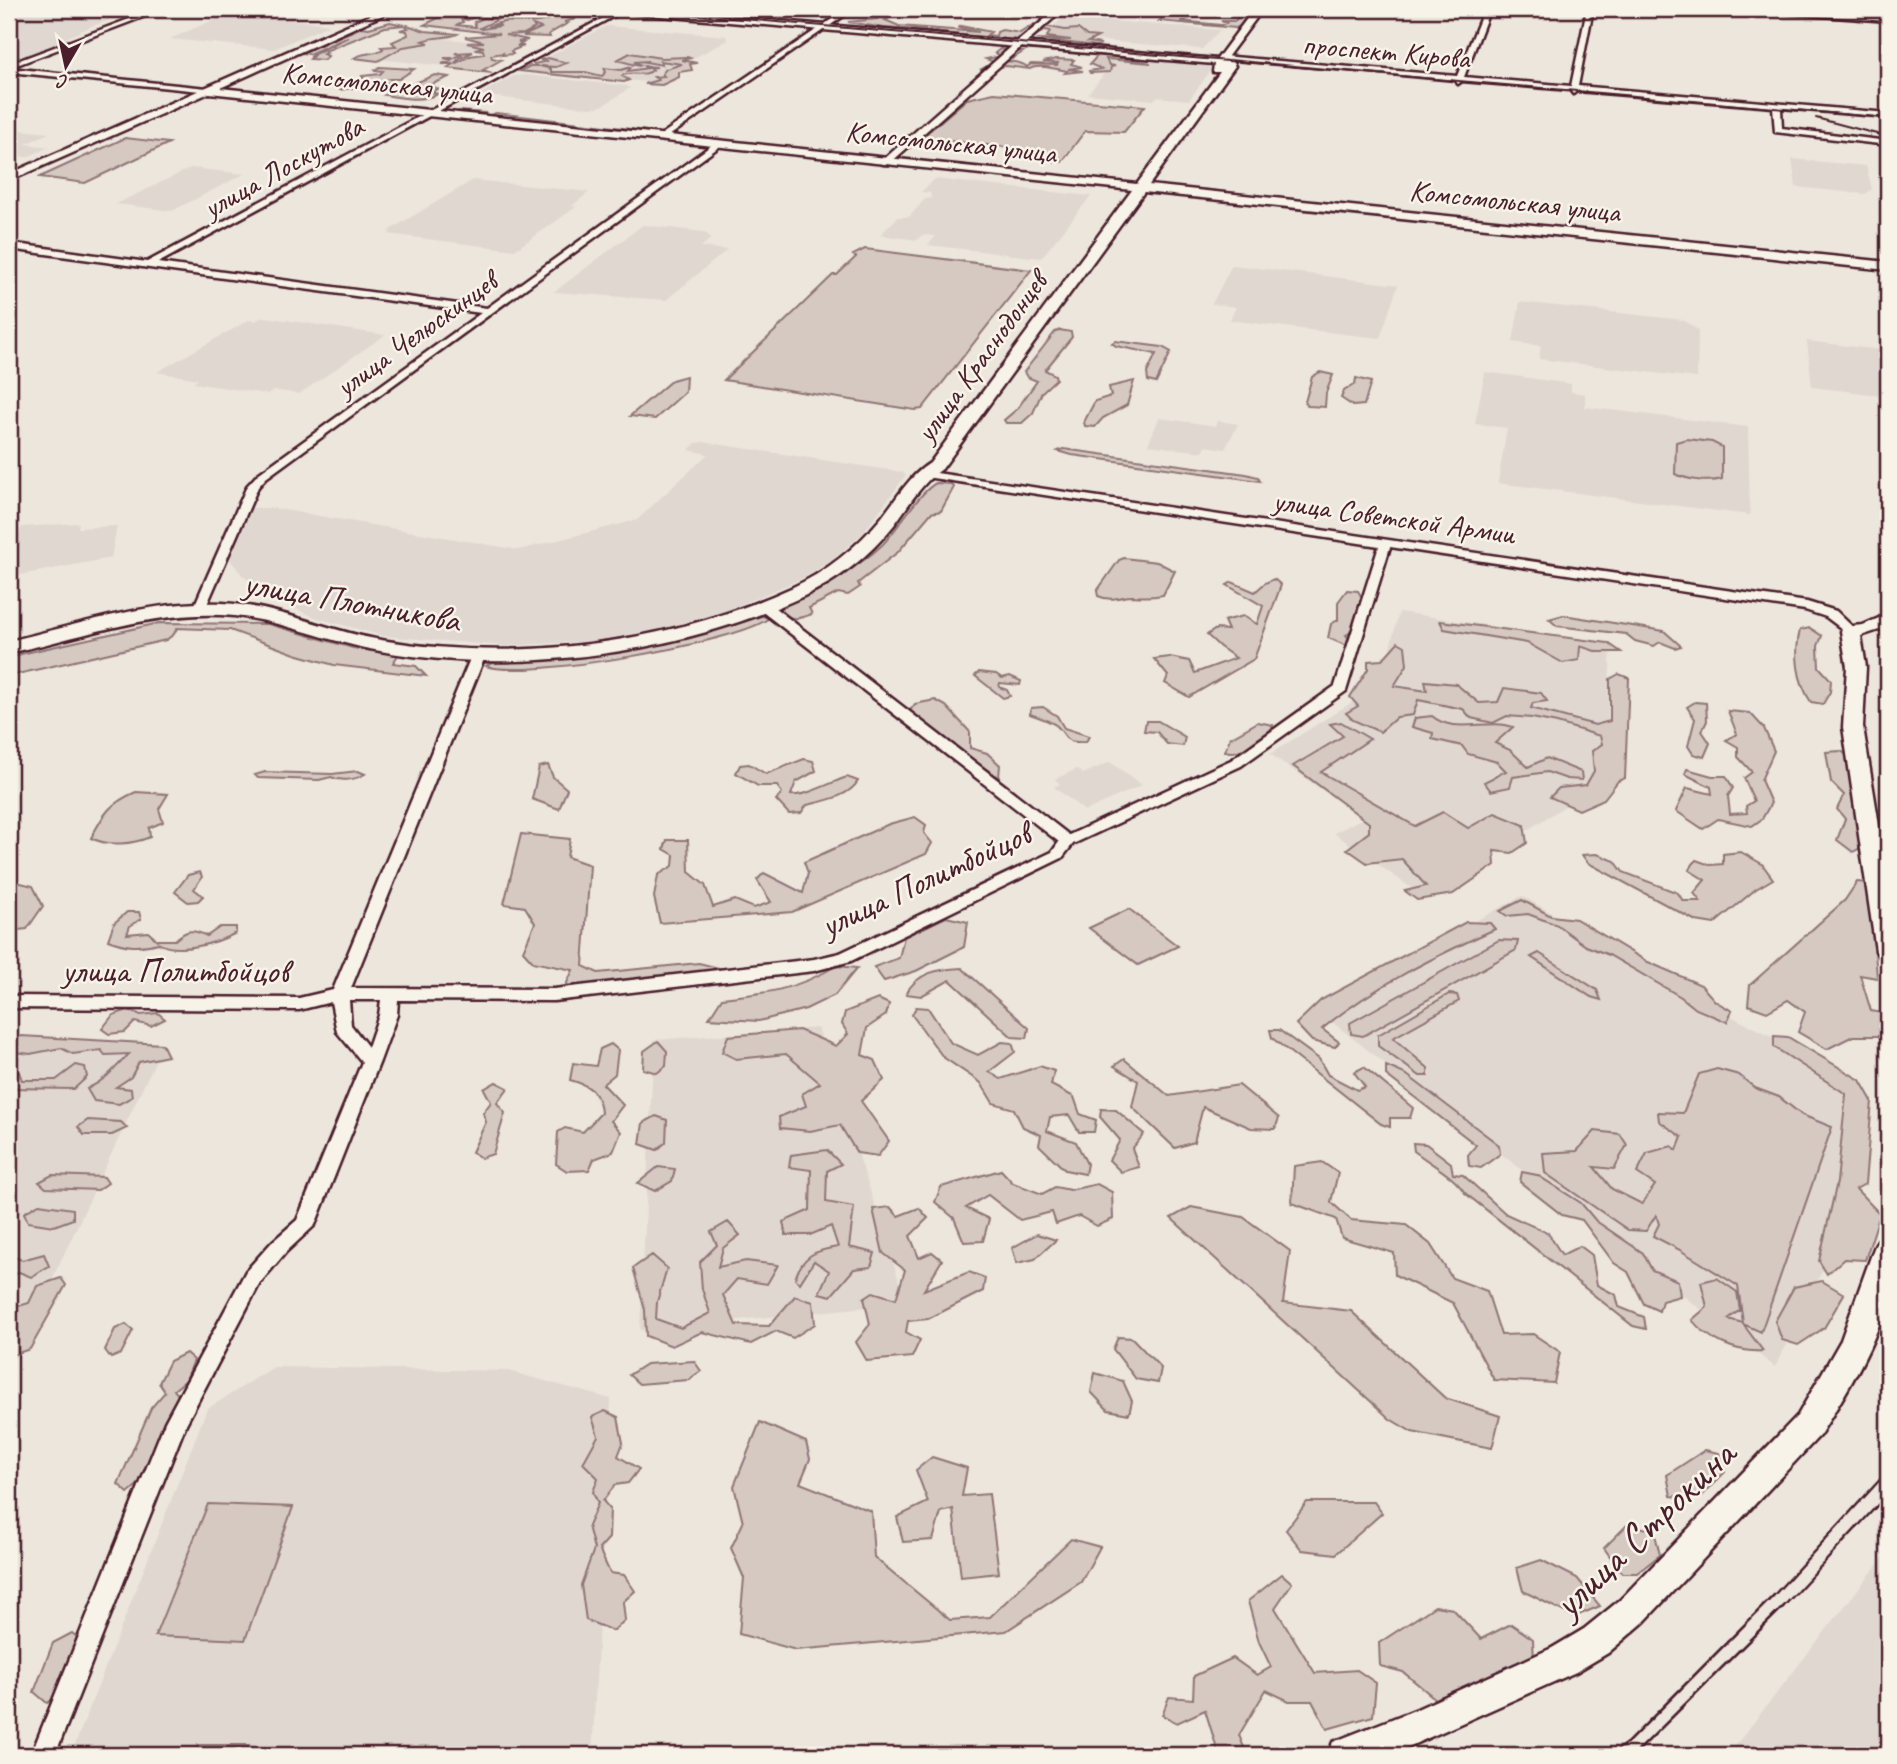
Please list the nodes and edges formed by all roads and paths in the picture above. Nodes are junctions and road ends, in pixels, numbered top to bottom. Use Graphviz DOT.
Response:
graph roads {
  1 [pos="161,9"];
  2 [pos="391,9"];
  3 [pos="615,9"];
  4 [pos="624,9"];
  5 [pos="652,9"];
  6 [pos="851,9"];
  7 [pos="1061,9"];
  8 [pos="1259,9"];
  9 [pos="1487,9"];
  10 [pos="1590,9"];
  11 [pos="1767,9"];
  12 [pos="1881,9"];
  13 [pos="1888,9"];
  14 [pos="1888,18"];
  15 [pos="826,26"];
  16 [pos="1021,43"];
  17 [pos="1224,61"];
  18 [pos="9,68"];
  19 [pos="1459,80"];
  20 [pos="207,90"];
  21 [pos="1573,90"];
  22 [pos="1777,108"];
  23 [pos="429,114"];
  24 [pos="1888,115"];
  25 [pos="660,138"];
  26 [pos="1888,143"];
  27 [pos="719,144"];
  28 [pos="886,162"];
  29 [pos="9,178"];
  30 [pos="1134,188"];
  31 [pos="9,246"];
  32 [pos="148,265"];
  33 [pos="1888,266"];
  34 [pos="489,311"];
  35 [pos="923,474"];
  36 [pos="1386,542"];
  37 [pos="765,607"];
  38 [pos="199,609"];
  39 [pos="1888,620"];
  40 [pos="1850,631"];
  41 [pos="9,647"];
  42 [pos="479,654"];
  43 [pos="1068,841"];
  44 [pos="1888,951"];
  45 [pos="340,993"];
  46 [pos="390,994"];
  47 [pos="9,1002"];
  48 [pos="371,1061"];
  49 [pos="1888,1248"];
  50 [pos="43,1755"];
  51 [pos="1346,1755"];
  1 -- 18 [label="street"];
  2 -- 20 [label="street"];
  3 -- 4 [label="street, проспект Кирова"];
  4 -- 15 [label="street, проспект Кирова"];
  4 -- 23 [label="street, улица Лоскутова"];
  5 -- 15 [label="street, проспект Кирова"];
  6 -- 15 [label="street"];
  7 -- 16 [label="street"];
  8 -- 17 [label="street, улица Краснодонцев"];
  9 -- 19 [label="street"];
  10 -- 21 [label="street"];
  11 -- 14 [label="street"];
  12 -- 13 [label="street"];
  15 -- 16 [label="street, проспект Кирова"];
  15 -- 25 [label="street"];
  16 -- 17 [label="street, проспект Кирова"];
  16 -- 28 [label="street"];
  17 -- 19 [label="street, проспект Кирова"];
  17 -- 30 [label="street, улица Краснодонцев"];
  18 -- 20 [label="street, Комсомольская улица"];
  19 -- 21 [label="street, проспект Кирова"];
  20 -- 23 [label="street, Комсомольская улица"];
  20 -- 29 [label="street"];
  21 -- 22 [label="street, проспект Кирова"];
  22 -- 24 [label="street, проспект Кирова"];
  22 -- 26 [label="street"];
  23 -- 25 [label="street, Комсомольская улица"];
  23 -- 32 [label="street, улица Лоскутова"];
  25 -- 27 [label="street, Комсомольская улица"];
  27 -- 28 [label="street, Комсомольская улица"];
  27 -- 34 [label="street, улица Челюскинцев"];
  28 -- 30 [label="street, Комсомольская улица"];
  30 -- 33 [label="street, Комсомольская улица"];
  30 -- 35 [label="street, улица Краснодонцев"];
  31 -- 32 [label="street"];
  32 -- 34 [label="street"];
  34 -- 38 [label="street, улица Челюскинцев"];
  35 -- 36 [label="street, улица Советской Армии"];
  35 -- 37 [label="street, улица Плотникова"];
  36 -- 40 [label="street, улица Советской Армии"];
  36 -- 43 [label="street, улица Политбойцов"];
  37 -- 42 [label="street, улица Плотникова"];
  37 -- 43 [label="street"];
  38 -- 41 [label="street, улица Плотникова"];
  38 -- 42 [label="street, улица Плотникова"];
  39 -- 40 [label="street"];
  40 -- 44 [label="street"];
  42 -- 45 [label="street, улица Политбойцов"];
  43 -- 46 [label="street, улица Политбойцов"];
  45 -- 46 [label="street, улица Политбойцов"];
  45 -- 47 [label="street, улица Политбойцов"];
  45 -- 48 [label="street"];
  46 -- 48 [label="street"];
  48 -- 50 [label="street"];
  49 -- 51 [label="street, улица Строкина"];
}
